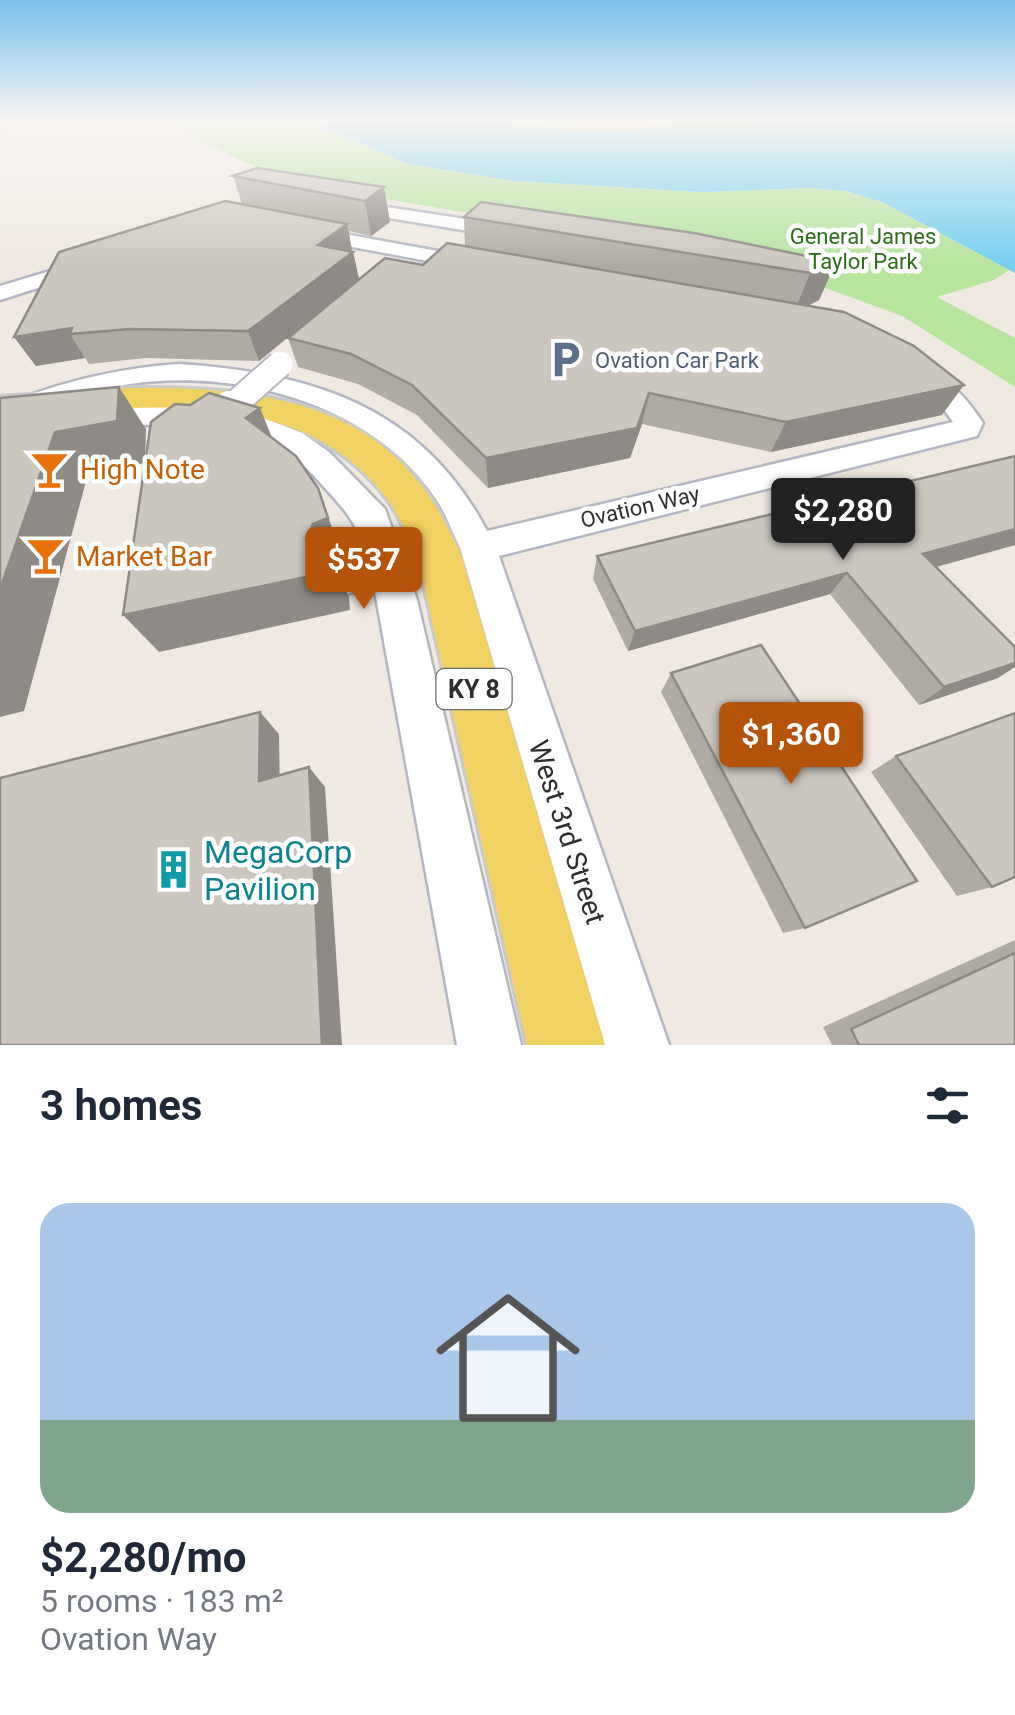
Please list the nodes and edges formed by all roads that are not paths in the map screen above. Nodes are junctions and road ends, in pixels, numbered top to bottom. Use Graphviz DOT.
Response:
graph roads {
  1 [pos="326,202"];
  2 [pos="414,217"];
  3 [pos="288,230"];
  4 [pos="529,235"];
  5 [pos="356,242"];
  6 [pos="409,252"];
  7 [pos="115,256"];
  8 [pos="495,267"];
  9 [pos="386,272"];
  10 [pos="0,293"];
  11 [pos="286,358"];
  12 [pos="896,360"];
  13 [pos="9,420"];
  14 [pos="206,428"];
  15 [pos="478,547"];
  16 [pos="389,567"];
  17 [pos="346,578"];
  18 [pos="489,1045"];
  19 [pos="566,1045"];
  20 [pos="637,1045"];
  1 -- 2 [label="street"];
  2 -- 4 [label="street"];
  2 -- 5 [label="street"];
  3 -- 5 [label="street"];
  5 -- 6 [label="street"];
  6 -- 8 [label="street"];
  6 -- 9 [label="street"];
  7 -- 10 [label="street"];
  11 -- 14 [label="street, bridge"];
  12 -- 15 [label="street, Ovation Way"];
  13 -- 15 [label="street, West 3rd Street"];
  13 -- 16 [label="street"];
  13 -- 19 [label="main road, West 3rd Street / KY 8"];
  15 -- 20 [label="street, West 3rd Street"];
  16 -- 17 [label="street"];
  16 -- 18 [label="street"];
}
